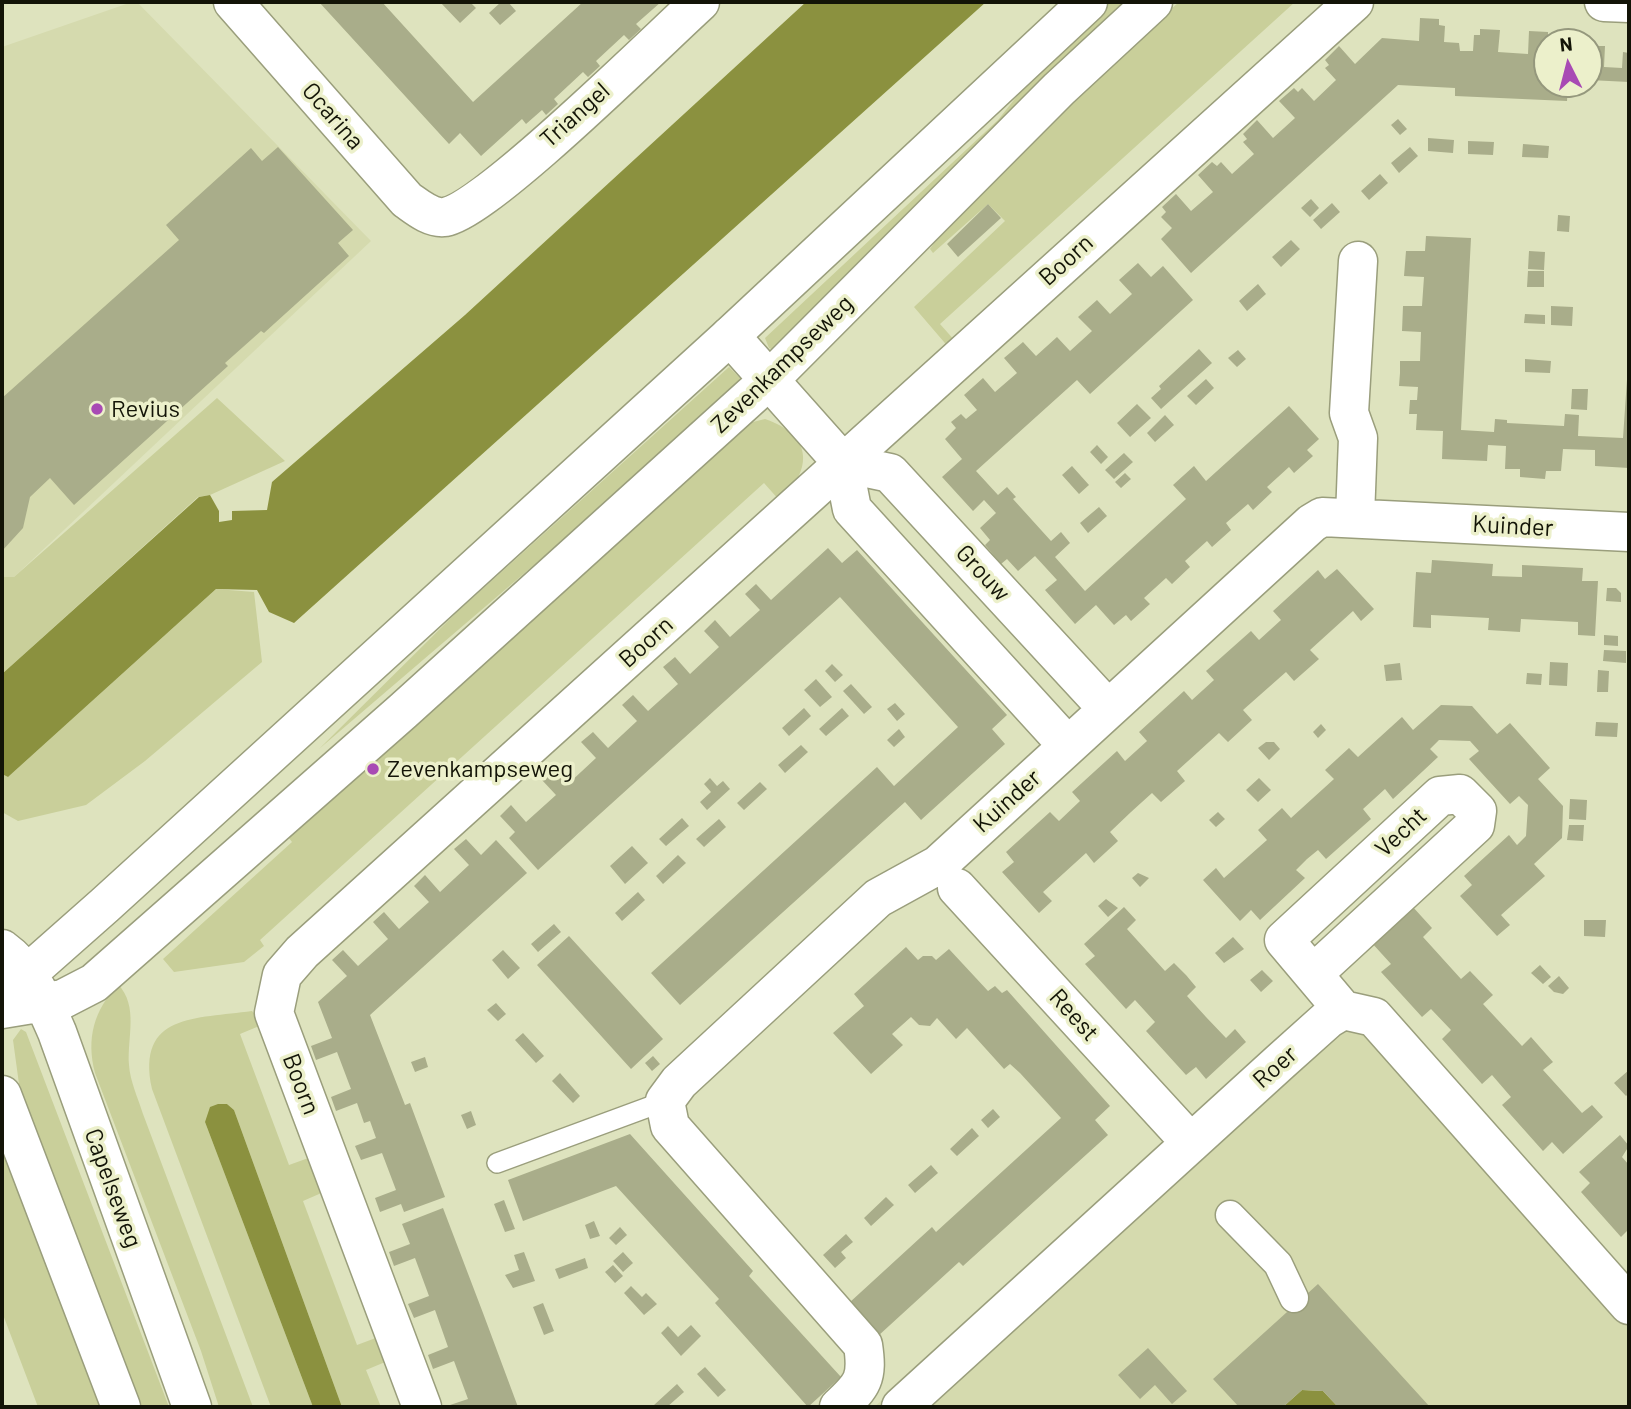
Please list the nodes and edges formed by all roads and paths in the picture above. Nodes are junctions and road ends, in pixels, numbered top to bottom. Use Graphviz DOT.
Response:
graph roads {
  1 [pos="233,2"];
  2 [pos="700,2"];
  3 [pos="1088,2"];
  4 [pos="1153,2"];
  5 [pos="1354,2"];
  6 [pos="1604,2"];
  7 [pos="1629,3"];
  8 [pos="442,218"];
  9 [pos="1358,261"];
  10 [pos="730,336"];
  11 [pos="769,380"];
  12 [pos="843,463"];
  13 [pos="1355,517"];
  14 [pos="1629,532"];
  15 [pos="1107,708"];
  16 [pos="1068,746"];
  17 [pos="957,888"];
  18 [pos="1313,974"];
  19 [pos="19,980"];
  20 [pos="2,1009"];
  21 [pos="1343,1010"];
  22 [pos="2,1094"];
  23 [pos="664,1101"];
  24 [pos="1191,1143"];
  25 [pos="497,1163"];
  26 [pos="1230,1215"];
  27 [pos="1294,1298"];
  28 [pos="1629,1305"];
  29 [pos="121,1407"];
  30 [pos="191,1407"];
  31 [pos="422,1407"];
  32 [pos="839,1407"];
  33 [pos="901,1407"];
  1 -- 8 [label="street, Ocarina"];
  2 -- 8 [label="street, Triangel"];
  3 -- 10 [label="street"];
  4 -- 11 [label="street, Zevenkampseweg"];
  5 -- 12 [label="street, Boorn"];
  6 -- 7 [label="street"];
  9 -- 13 [label="street"];
  10 -- 11 [label="street"];
  10 -- 19 [label="street"];
  11 -- 12 [label="street"];
  11 -- 19 [label="street, Zevenkampseweg"];
  12 -- 15 [label="street, Grouw"];
  12 -- 16 [label="street"];
  12 -- 31 [label="street, Boorn"];
  13 -- 14 [label="street, Kuinder"];
  13 -- 15 [label="street, Kuinder"];
  15 -- 16 [label="street, Kuinder"];
  16 -- 23 [label="street, Kuinder"];
  17 -- 24 [label="street, Reest"];
  18 -- 18 [label="street, Vecht"];
  18 -- 21 [label="street, Vecht"];
  19 -- 20 [label="street, Zevenkampseweg"];
  19 -- 30 [label="street, Capelseweg"];
  21 -- 24 [label="street, Roer"];
  21 -- 28 [label="street"];
  22 -- 29 [label="street"];
  23 -- 25 [label="lane, Kuinder"];
  23 -- 32 [label="street"];
  24 -- 33 [label="street, Roer"];
  26 -- 27 [label="street"];
}
